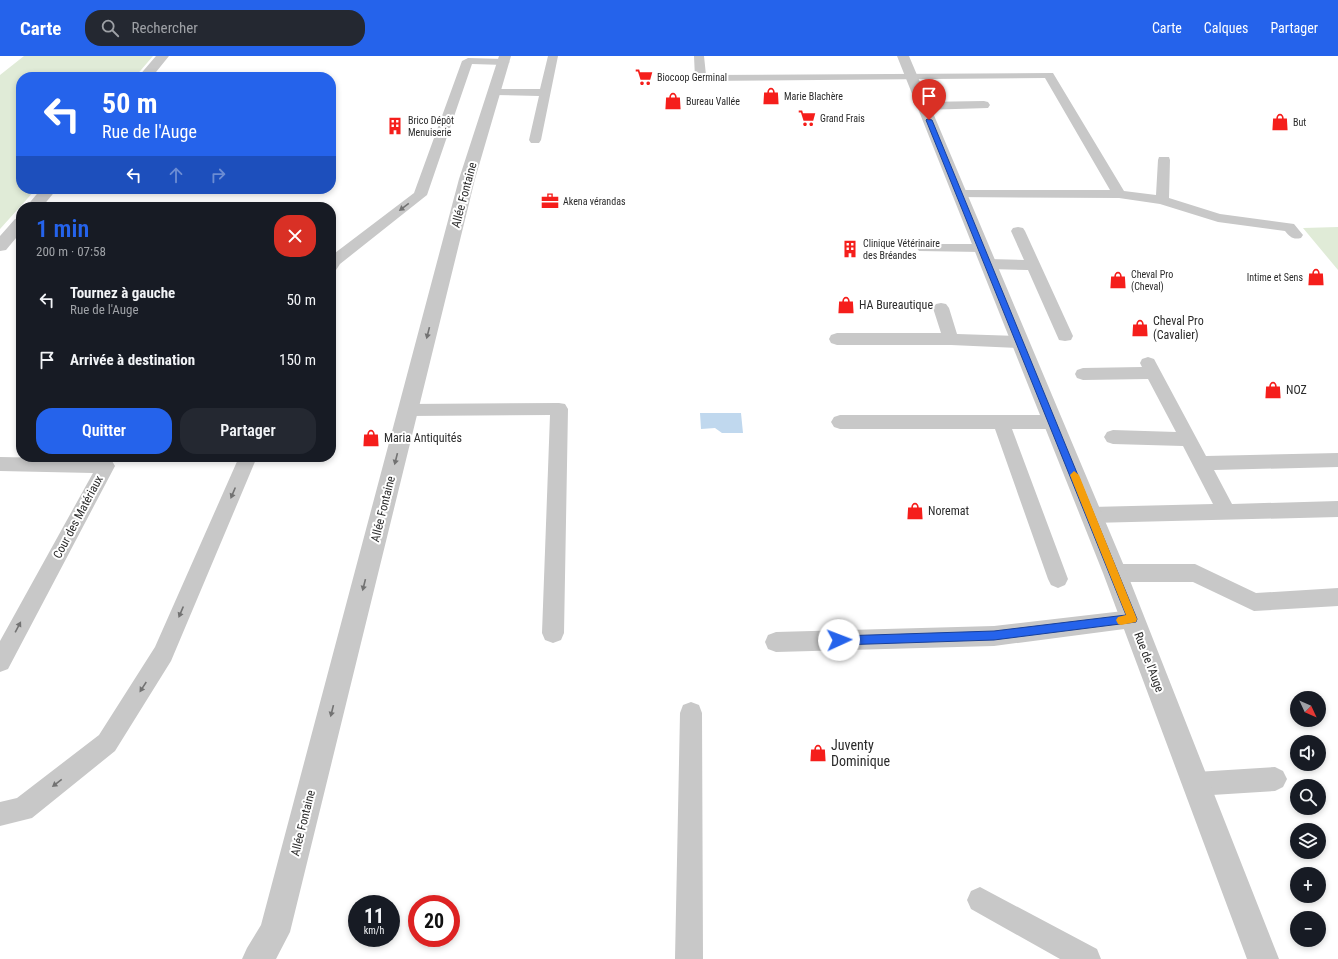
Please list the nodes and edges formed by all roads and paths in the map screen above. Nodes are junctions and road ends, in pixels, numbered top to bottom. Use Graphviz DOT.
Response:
graph roads {
  1 [pos="163,56"];
  2 [pos="553,56"];
  3 [pos="699,56"];
  4 [pos="903,56"];
  5 [pos="504,59"];
  6 [pos="149,72"];
  7 [pos="911,76"];
  8 [pos="494,92"];
  9 [pos="544,93"];
  10 [pos="984,105"];
  11 [pos="923,106"];
  12 [pos="535,140"];
  13 [pos="1164,160"];
  14 [pos="45,194"];
  15 [pos="959,194"];
  16 [pos="1119,194"];
  17 [pos="1162,200"];
  18 [pos="38,202"];
  19 [pos="16,228"];
  20 [pos="1018,231"];
  21 [pos="1296,236"];
  22 [pos="0,246"];
  23 [pos="924,248"];
  24 [pos="985,256"];
  25 [pos="336,259"];
  26 [pos="1033,264"];
  27 [pos="941,308"];
  28 [pos="1066,336"];
  29 [pos="837,339"];
  30 [pos="951,339"];
  31 [pos="1019,342"];
  32 [pos="1083,374"];
  33 [pos="408,410"];
  34 [pos="840,422"];
  35 [pos="1001,422"];
  36 [pos="1053,422"];
  37 [pos="1113,437"];
  38 [pos="1188,439"];
  39 [pos="1338,460"];
  40 [pos="246,462"];
  41 [pos="1201,463"];
  42 [pos="0,464"];
  43 [pos="1338,509"];
  44 [pos="1227,512"];
  45 [pos="1091,515"];
  46 [pos="1115,573"];
  47 [pos="1058,579"];
  48 [pos="1338,597"];
  49 [pos="1132,619"];
  50 [pos="553,633"];
  51 [pos="776,642"];
  52 [pos="0,662"];
  53 [pos="691,713"];
  54 [pos="1275,779"];
  55 [pos="1196,784"];
  56 [pos="0,814"];
  57 [pos="980,900"];
  58 [pos="258,959"];
  59 [pos="689,959"];
  60 [pos="1087,959"];
  61 [pos="1263,959"];
  1 -- 6 [label="street"];
  2 -- 9 [label="lane"];
  3 -- 7 [label="lane"];
  4 -- 7 [label="street, Rue de l'Auge"];
  5 -- 8 [label="street, Allée Fontaine"];
  5 -- 25 [label="lane, one-way"];
  7 -- 11 [label="street, Rue de l'Auge"];
  7 -- 16 [label="lane"];
  8 -- 9 [label="lane"];
  8 -- 33 [label="street, Allée Fontaine, one-way"];
  9 -- 12 [label="lane"];
  10 -- 11 [label="lane"];
  11 -- 15 [label="street, Rue de l'Auge"];
  13 -- 17 [label="lane"];
  14 -- 18 [label="street"];
  15 -- 16 [label="lane"];
  15 -- 24 [label="street, Rue de l'Auge"];
  16 -- 17 [label="lane"];
  17 -- 21 [label="lane"];
  19 -- 22 [label="street"];
  20 -- 26 [label="lane"];
  23 -- 24 [label="lane"];
  24 -- 26 [label="lane"];
  24 -- 31 [label="street, Rue de l'Auge"];
  26 -- 28 [label="lane"];
  27 -- 30 [label="lane"];
  29 -- 30 [label="lane"];
  30 -- 31 [label="lane"];
  31 -- 36 [label="street, Rue de l'Auge"];
  32 -- 38 [label="lane"];
  33 -- 50 [label="lane"];
  33 -- 58 [label="street, Allée Fontaine, one-way"];
  34 -- 35 [label="lane"];
  35 -- 36 [label="lane"];
  35 -- 47 [label="lane"];
  36 -- 45 [label="street, Rue de l'Auge"];
  37 -- 38 [label="lane"];
  38 -- 41 [label="lane"];
  39 -- 41 [label="lane"];
  40 -- 56 [label="lane, one-way"];
  41 -- 44 [label="lane"];
  52 -- 42 [label="lane, Cour des Matériaux, one-way"];
  43 -- 44 [label="lane"];
  44 -- 45 [label="lane"];
  45 -- 46 [label="street, Rue de l'Auge"];
  46 -- 48 [label="lane"];
  46 -- 49 [label="street, Rue de l'Auge"];
  49 -- 51 [label="lane"];
  49 -- 55 [label="street, Rue de l'Auge"];
  53 -- 59 [label="lane"];
  54 -- 55 [label="lane"];
  55 -- 61 [label="street, Rue de l'Auge"];
  57 -- 60 [label="lane"];
}
